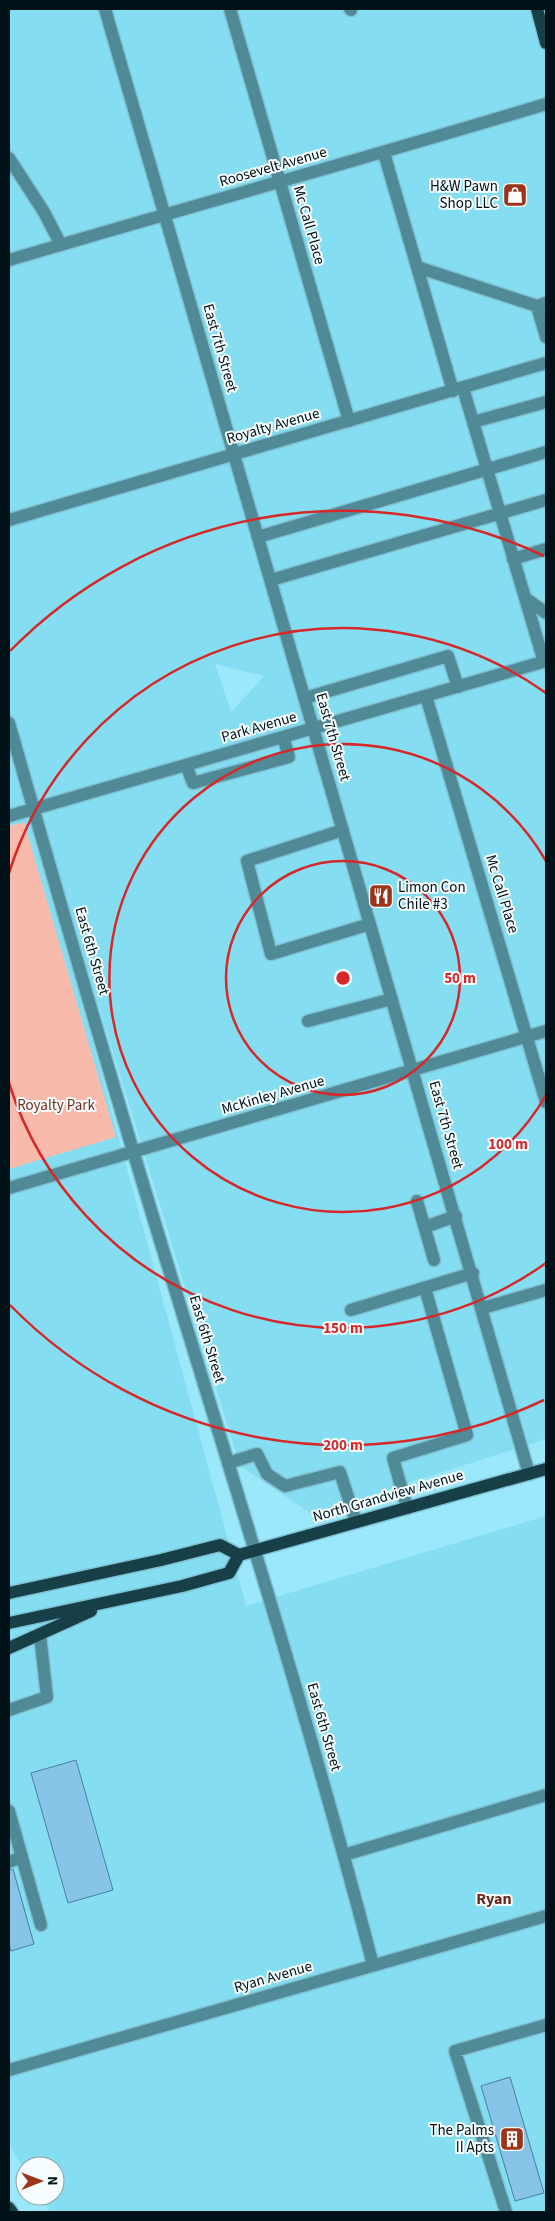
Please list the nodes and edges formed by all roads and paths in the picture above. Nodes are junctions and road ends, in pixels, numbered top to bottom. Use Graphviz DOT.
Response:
graph roads {
  1 [pos="105,9"];
  2 [pos="230,9"];
  3 [pos="537,9"];
  4 [pos="546,43"];
  5 [pos="546,104"];
  6 [pos="384,152"];
  7 [pos="9,158"];
  8 [pos="280,183"];
  9 [pos="164,214"];
  10 [pos="61,245"];
  11 [pos="9,260"];
  12 [pos="417,267"];
  13 [pos="542,305"];
  14 [pos="546,337"];
  15 [pos="546,364"];
  16 [pos="458,389"];
  17 [pos="546,402"];
  18 [pos="349,421"];
  19 [pos="473,422"];
  20 [pos="546,452"];
  21 [pos="234,454"];
  22 [pos="487,469"];
  23 [pos="546,500"];
  24 [pos="500,513"];
  25 [pos="9,520"];
  26 [pos="258,538"];
  27 [pos="546,549"];
  28 [pos="513,559"];
  29 [pos="271,580"];
  30 [pos="525,598"];
  31 [pos="546,613"];
  32 [pos="545,662"];
  33 [pos="458,687"];
  34 [pos="426,696"];
  35 [pos="305,698"];
  36 [pos="9,723"];
  37 [pos="314,728"];
  38 [pos="283,737"];
  39 [pos="186,765"];
  40 [pos="34,809"];
  41 [pos="9,816"];
  42 [pos="343,830"];
  43 [pos="370,924"];
  44 [pos="392,999"];
  45 [pos="308,1021"];
  46 [pos="546,1032"];
  47 [pos="528,1037"];
  48 [pos="413,1071"];
  49 [pos="542,1074"];
  50 [pos="546,1102"];
  51 [pos="134,1153"];
  52 [pos="9,1188"];
  53 [pos="417,1201"];
  54 [pos="456,1216"];
  55 [pos="425,1227"];
  56 [pos="434,1260"];
  57 [pos="473,1273"];
  58 [pos="426,1288"];
  59 [pos="546,1290"];
  60 [pos="483,1308"];
  61 [pos="352,1310"];
  62 [pos="228,1463"];
  63 [pos="546,1469"];
  64 [pos="530,1474"];
  65 [pos="407,1508"];
  66 [pos="356,1522"];
  67 [pos="255,1550"];
  68 [pos="239,1555"];
  69 [pos="9,1585"];
  70 [pos="42,1586"];
  71 [pos="9,1593"];
  72 [pos="112,1601"];
  73 [pos="9,1623"];
  74 [pos="40,1635"];
  75 [pos="9,1648"];
  76 [pos="9,1710"];
  77 [pos="546,1795"];
  78 [pos="9,1811"];
  79 [pos="344,1855"];
  80 [pos="22,1857"];
  81 [pos="9,1862"];
  82 [pos="546,1916"];
  83 [pos="41,1925"];
  84 [pos="373,1965"];
  85 [pos="546,2024"];
  86 [pos="9,2070"];
  87 [pos="9,2208"];
  88 [pos="12,2212"];
  89 [pos="506,2212"];
  1 -- 9 [label="street, East 7th Street"];
  2 -- 8 [label="street, Mc Call Place"];
  3 -- 4 [label="main road"];
  5 -- 6 [label="street, Roosevelt Avenue"];
  6 -- 8 [label="street, Roosevelt Avenue"];
  6 -- 12 [label="street"];
  7 -- 10 [label="street"];
  8 -- 9 [label="street, Roosevelt Avenue"];
  8 -- 18 [label="street, Mc Call Place"];
  9 -- 10 [label="street, Roosevelt Avenue"];
  9 -- 21 [label="street, East 7th Street"];
  10 -- 11 [label="street, Roosevelt Avenue"];
  12 -- 13 [label="street"];
  12 -- 16 [label="street"];
  13 -- 14 [label="street"];
  15 -- 16 [label="street, Royalty Avenue"];
  16 -- 18 [label="street, Royalty Avenue"];
  16 -- 19 [label="street"];
  17 -- 19 [label="street"];
  18 -- 21 [label="street, Royalty Avenue"];
  19 -- 22 [label="street"];
  20 -- 22 [label="street"];
  21 -- 25 [label="street, Royalty Avenue"];
  21 -- 26 [label="street, East 7th Street"];
  22 -- 24 [label="street"];
  22 -- 26 [label="street"];
  23 -- 24 [label="street"];
  24 -- 28 [label="street"];
  24 -- 29 [label="street"];
  26 -- 29 [label="street, East 7th Street"];
  27 -- 28 [label="street"];
  28 -- 30 [label="street"];
  29 -- 35 [label="street, East 7th Street"];
  30 -- 31 [label="street"];
  30 -- 32 [label="street"];
  32 -- 33 [label="street, Park Avenue"];
  33 -- 34 [label="street, Park Avenue"];
  33 -- 35 [label="street"];
  34 -- 37 [label="street, Park Avenue"];
  34 -- 47 [label="street, Mc Call Place"];
  35 -- 37 [label="street, East 7th Street"];
  36 -- 40 [label="street, East 6th Street"];
  37 -- 38 [label="street, Park Avenue"];
  37 -- 42 [label="street, East 7th Street"];
  38 -- 39 [label="street, Park Avenue"];
  38 -- 39 [label="street"];
  39 -- 40 [label="street, Park Avenue"];
  40 -- 41 [label="street, Park Avenue"];
  40 -- 51 [label="street, East 6th Street"];
  42 -- 43 [label="street, East 7th Street"];
  42 -- 43 [label="street"];
  43 -- 44 [label="street, East 7th Street"];
  44 -- 45 [label="street"];
  44 -- 48 [label="street, East 7th Street"];
  46 -- 47 [label="street, McKinley Avenue"];
  47 -- 48 [label="street, McKinley Avenue"];
  47 -- 49 [label="street, Mc Call Place"];
  48 -- 51 [label="street, McKinley Avenue"];
  48 -- 54 [label="street, East 7th Street"];
  49 -- 50 [label="street, Mc Call Place"];
  51 -- 52 [label="street, McKinley Avenue"];
  51 -- 62 [label="street, East 6th Street"];
  53 -- 55 [label="street"];
  54 -- 55 [label="street"];
  54 -- 57 [label="street, East 7th Street"];
  55 -- 56 [label="street"];
  57 -- 58 [label="street"];
  57 -- 60 [label="street, East 7th Street"];
  58 -- 61 [label="street"];
  58 -- 65 [label="street"];
  59 -- 60 [label="street"];
  60 -- 64 [label="street, East 7th Street"];
  62 -- 66 [label="street"];
  62 -- 67 [label="street, East 6th Street"];
  63 -- 64 [label="main road, North Grandview Avenue"];
  64 -- 65 [label="main road, North Grandview Avenue"];
  65 -- 66 [label="main road, North Grandview Avenue"];
  66 -- 67 [label="main road, North Grandview Avenue"];
  67 -- 68 [label="main road, North Grandview Avenue"];
  67 -- 79 [label="street, East 6th Street"];
  68 -- 70 [label="main road"];
  68 -- 72 [label="main road"];
  69 -- 70 [label="main road"];
  70 -- 71 [label="main road"];
  72 -- 73 [label="main road"];
  72 -- 74 [label="main road"];
  74 -- 75 [label="main road"];
  74 -- 76 [label="street"];
  77 -- 79 [label="street"];
  78 -- 80 [label="street"];
  79 -- 84 [label="street, East 6th Street"];
  80 -- 81 [label="street"];
  80 -- 83 [label="street"];
  82 -- 84 [label="street, Ryan Avenue"];
  84 -- 86 [label="street, Ryan Avenue"];
  85 -- 89 [label="street"];
  87 -- 88 [label="main road"];
}
